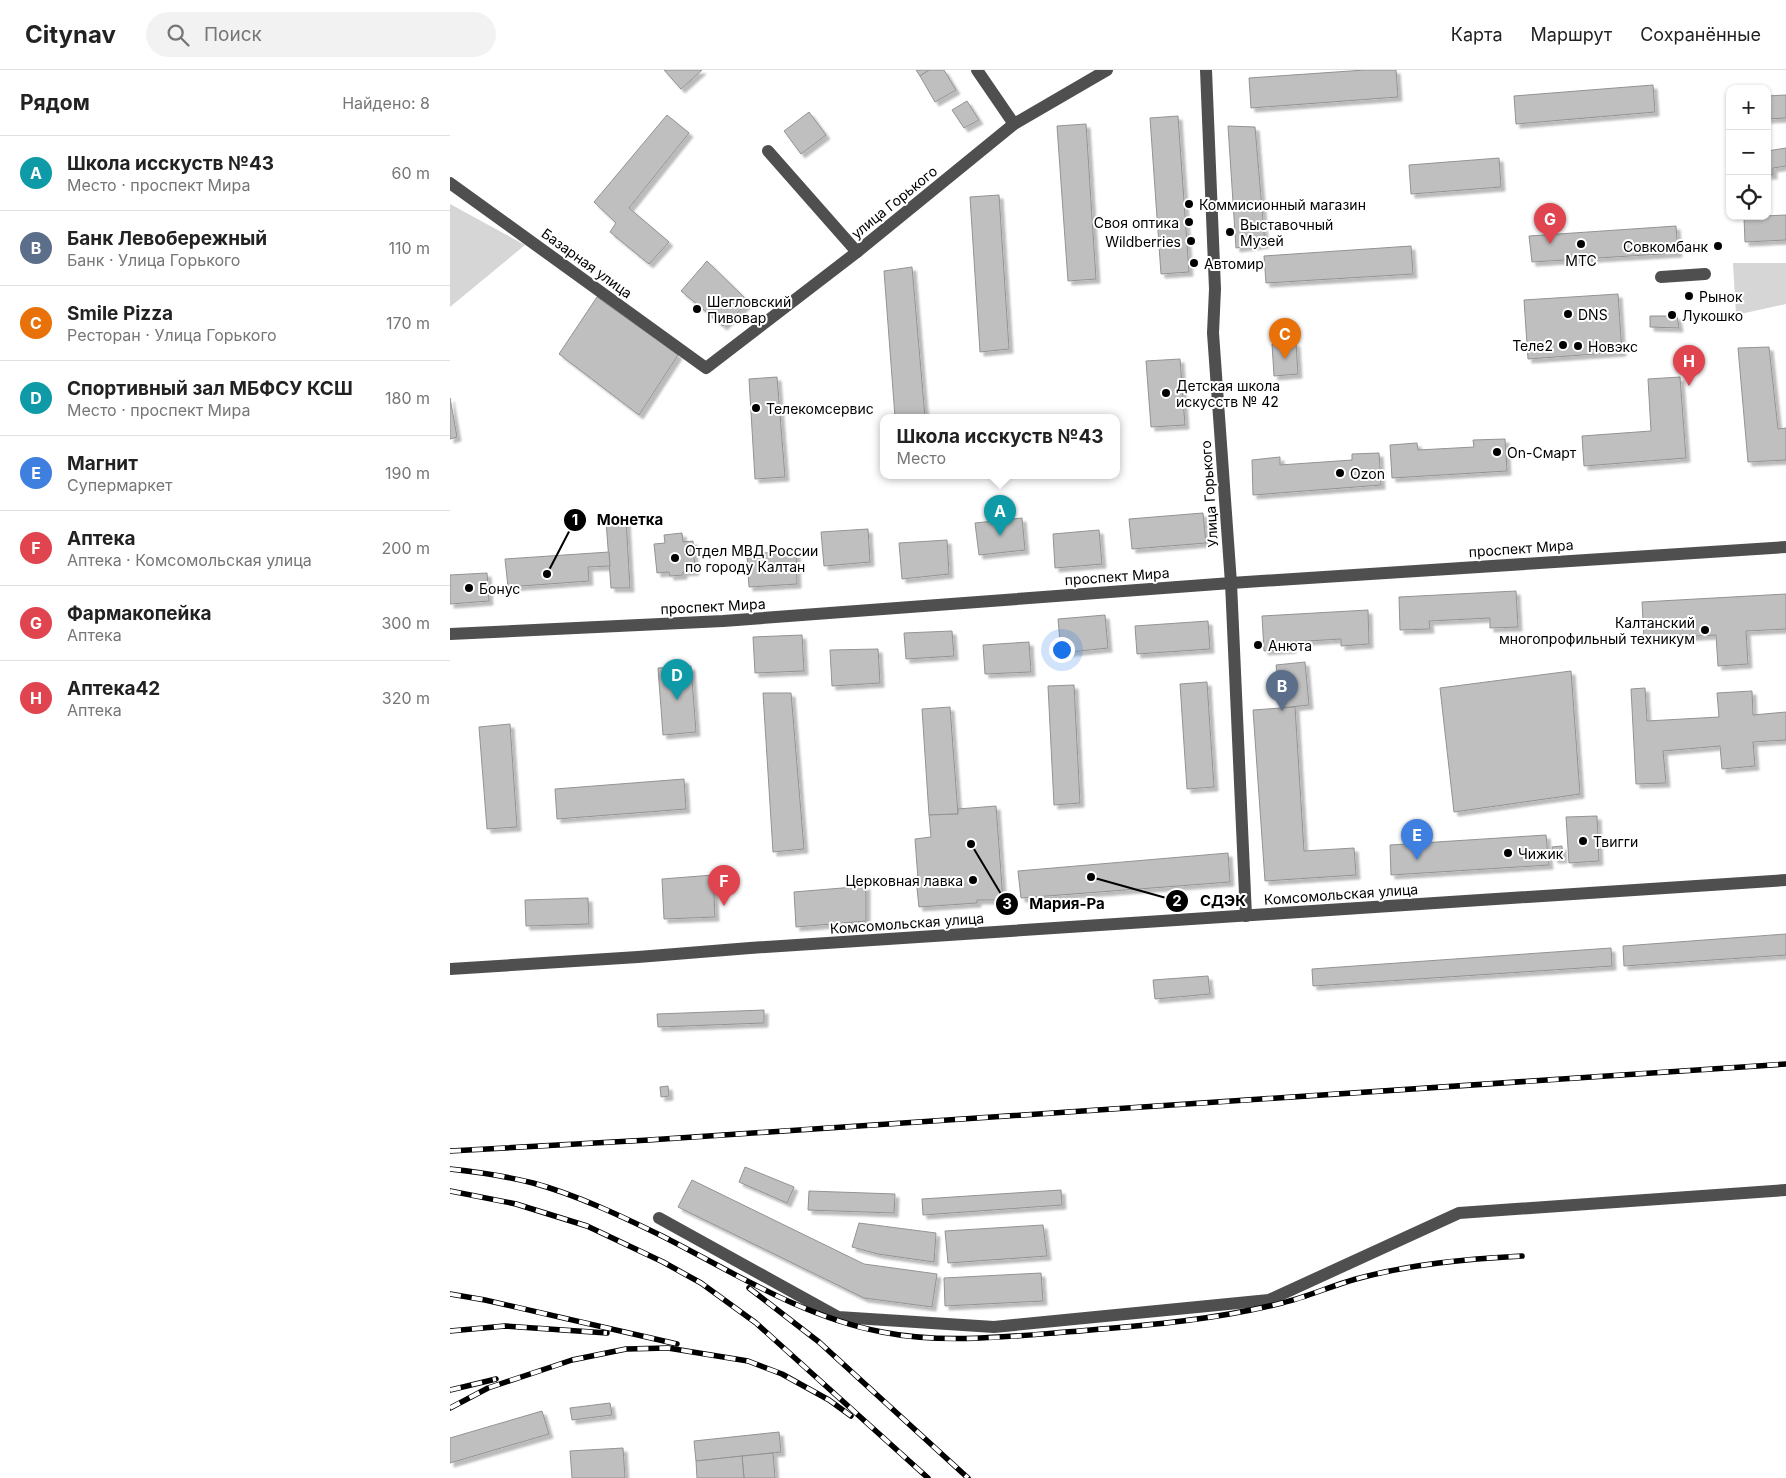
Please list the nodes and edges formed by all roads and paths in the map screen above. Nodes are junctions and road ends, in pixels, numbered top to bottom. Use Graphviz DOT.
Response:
graph roads {
  1 [pos="977,70"];
  2 [pos="1107,70"];
  3 [pos="1206,70"];
  4 [pos="1014,124"];
  5 [pos="768,151"];
  6 [pos="450,183"];
  7 [pos="857,252"];
  8 [pos="1705,274"];
  9 [pos="1661,277"];
  10 [pos="706,368"];
  11 [pos="1786,547"];
  12 [pos="1231,583"];
  13 [pos="450,634"];
  14 [pos="1786,880"];
  15 [pos="1246,916"];
  16 [pos="450,969"];
  17 [pos="1786,1190"];
  18 [pos="659,1218"];
  1 -- 4 [label="street"];
  2 -- 4 [label="street, улица Горького"];
  3 -- 12 [label="street, Улица Горького"];
  4 -- 7 [label="street, улица Горького"];
  5 -- 7 [label="street"];
  6 -- 10 [label="street, Базарная улица"];
  7 -- 10 [label="street, улица Горького"];
  8 -- 9 [label="street"];
  11 -- 12 [label="street, проспект Мира"];
  12 -- 13 [label="street, проспект Мира"];
  12 -- 15 [label="street, Улица Горького"];
  14 -- 15 [label="street, Комсомольская улица"];
  15 -- 16 [label="street, Комсомольская улица"];
  17 -- 18 [label="street"];
}
